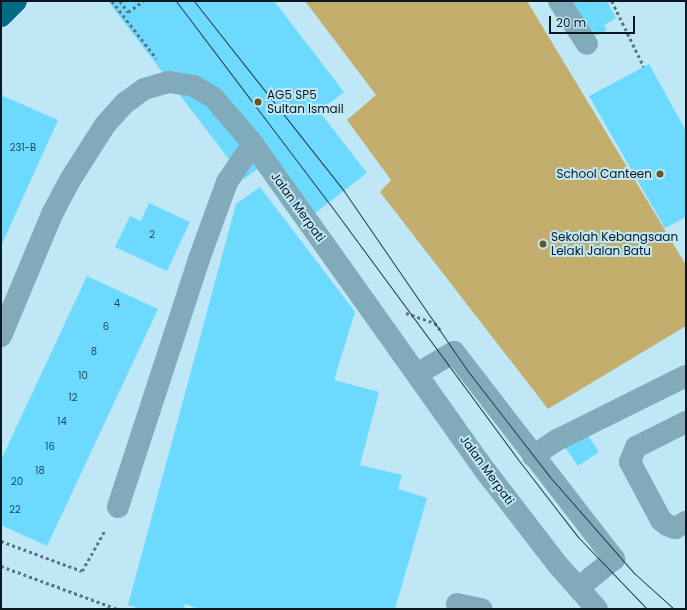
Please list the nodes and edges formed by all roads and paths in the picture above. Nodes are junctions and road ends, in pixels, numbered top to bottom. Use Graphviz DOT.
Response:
graph roads {
  1 [pos="16,1"];
  2 [pos="112,1"];
  3 [pos="120,1"];
  4 [pos="143,1"];
  5 [pos="559,1"];
  6 [pos="612,1"];
  7 [pos="1,16"];
  8 [pos="587,44"];
  9 [pos="644,67"];
  10 [pos="178,82"];
  11 [pos="253,144"];
  12 [pos="369,306"];
  13 [pos="1,336"];
  14 [pos="454,352"];
  15 [pos="417,374"];
  16 [pos="686,376"];
  17 [pos="686,422"];
  18 [pos="533,456"];
  19 [pos="118,507"];
  20 [pos="686,522"];
  21 [pos="1,541"];
  22 [pos="1,566"];
  23 [pos="578,588"];
  24 [pos="458,604"];
  25 [pos="117,609"];
  26 [pos="481,609"];
  27 [pos="597,609"];
  1 -- 7 [label="highway"];
  2 -- 10 [label="path"];
  3 -- 4 [label="path"];
  5 -- 8 [label="street"];
  6 -- 9 [label="path"];
  10 -- 11 [label="street, Jalan Merpati"];
  10 -- 13 [label="street, Jalan Merpati"];
  11 -- 12 [label="street, Jalan Merpati"];
  11 -- 19 [label="street"];
  12 -- 14 [label="path"];
  12 -- 15 [label="street, Jalan Merpati"];
  14 -- 15 [label="street"];
  14 -- 18 [label="street"];
  15 -- 23 [label="street, Jalan Merpati"];
  16 -- 18 [label="street"];
  17 -- 20 [label="street"];
  18 -- 23 [label="street"];
  19 -- 21 [label="path"];
  22 -- 25 [label="path"];
  23 -- 27 [label="street, Jalan Merpati"];
  24 -- 26 [label="street"];
}
